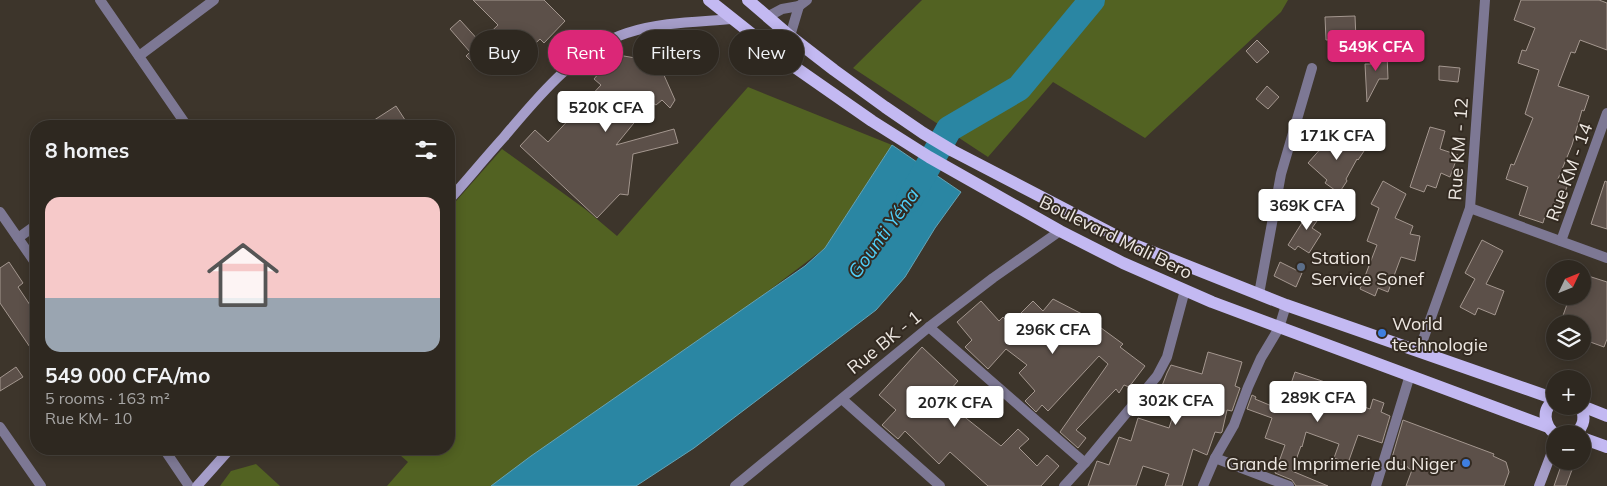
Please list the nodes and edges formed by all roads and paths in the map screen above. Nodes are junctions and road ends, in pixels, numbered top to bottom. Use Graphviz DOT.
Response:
graph roads {
  1 [pos="100,0"];
  2 [pos="214,0"];
  3 [pos="709,0"];
  4 [pos="748,0"];
  5 [pos="1485,0"];
  6 [pos="803,3"];
  7 [pos="767,17"];
  8 [pos="732,19"];
  9 [pos="783,30"];
  10 [pos="792,30"];
  11 [pos="804,47"];
  12 [pos="139,56"];
  13 [pos="1312,68"];
  14 [pos="1607,113"];
  15 [pos="181,120"];
  16 [pos="455,193"];
  17 [pos="1470,208"];
  18 [pos="0,212"];
  19 [pos="30,229"];
  20 [pos="1060,231"];
  21 [pos="18,238"];
  22 [pos="1561,241"];
  23 [pos="30,255"];
  24 [pos="1607,258"];
  25 [pos="1185,290"];
  26 [pos="1259,294"];
  27 [pos="1286,305"];
  28 [pos="929,326"];
  29 [pos="1279,328"];
  30 [pos="1419,352"];
  31 [pos="1410,375"];
  32 [pos="1546,397"];
  33 [pos="842,398"];
  34 [pos="1591,410"];
  35 [pos="1546,414"];
  36 [pos="1607,416"];
  37 [pos="1550,425"];
  38 [pos="0,427"];
  39 [pos="1546,428"];
  40 [pos="1591,441"];
  41 [pos="1607,446"];
  42 [pos="168,455"];
  43 [pos="225,455"];
  44 [pos="1216,458"];
  45 [pos="1085,463"];
  46 [pos="1546,468"];
  47 [pos="41,486"];
  48 [pos="189,486"];
  49 [pos="197,486"];
  50 [pos="734,486"];
  51 [pos="940,486"];
  52 [pos="1064,486"];
  53 [pos="1203,486"];
  54 [pos="1289,486"];
  55 [pos="1376,486"];
  56 [pos="1539,486"];
  1 -- 12 [label="street"];
  2 -- 12 [label="street"];
  3 -- 8 [label="main road, Boulevard Mali Bero"];
  4 -- 7 [label="main road, Boulevard Mali Bero"];
  5 -- 17 [label="street, Rue KM - 12"];
  6 -- 7 [label="street"];
  6 -- 10 [label="street"];
  7 -- 9 [label="main road, Boulevard Mali Bero"];
  8 -- 16 [label="street"];
  8 -- 20 [label="main road, Boulevard Mali Bero"];
  11 -- 26 [label="main road, Boulevard Mali Bero"];
  12 -- 15 [label="street"];
  13 -- 26 [label="street"];
  14 -- 22 [label="street, Rue KM - 14"];
  17 -- 22 [label="street"];
  17 -- 30 [label="street, Rue KM - 12"];
  18 -- 21 [label="street"];
  19 -- 21 [label="street"];
  20 -- 25 [label="main road, Boulevard Mali Bero"];
  20 -- 28 [label="street, Rue BK - 1"];
  21 -- 23 [label="street"];
  22 -- 24 [label="street"];
  25 -- 29 [label="main road, Boulevard Mali Bero"];
  25 -- 45 [label="street"];
  26 -- 27 [label="main road, Boulevard Mali Bero"];
  27 -- 29 [label="street"];
  27 -- 30 [label="main road, Boulevard Mali Bero"];
  28 -- 33 [label="street, Rue BK - 1"];
  28 -- 45 [label="street"];
  29 -- 31 [label="main road, Boulevard Mali Bero"];
  29 -- 44 [label="street"];
  30 -- 32 [label="main road, Boulevard Mali Bero"];
  31 -- 39 [label="main road, Boulevard Mali Bero"];
  31 -- 55 [label="street"];
  33 -- 50 [label="street, Rue BK - 1"];
  33 -- 51 [label="street"];
  34 -- 36 [label="main road"];
  35 -- 37 [label="main road"];
  38 -- 47 [label="street"];
  40 -- 41 [label="main road"];
  42 -- 48 [label="street"];
  43 -- 49 [label="street"];
  44 -- 53 [label="street"];
  44 -- 54 [label="street"];
  45 -- 52 [label="street"];
  46 -- 56 [label="street"];
}
